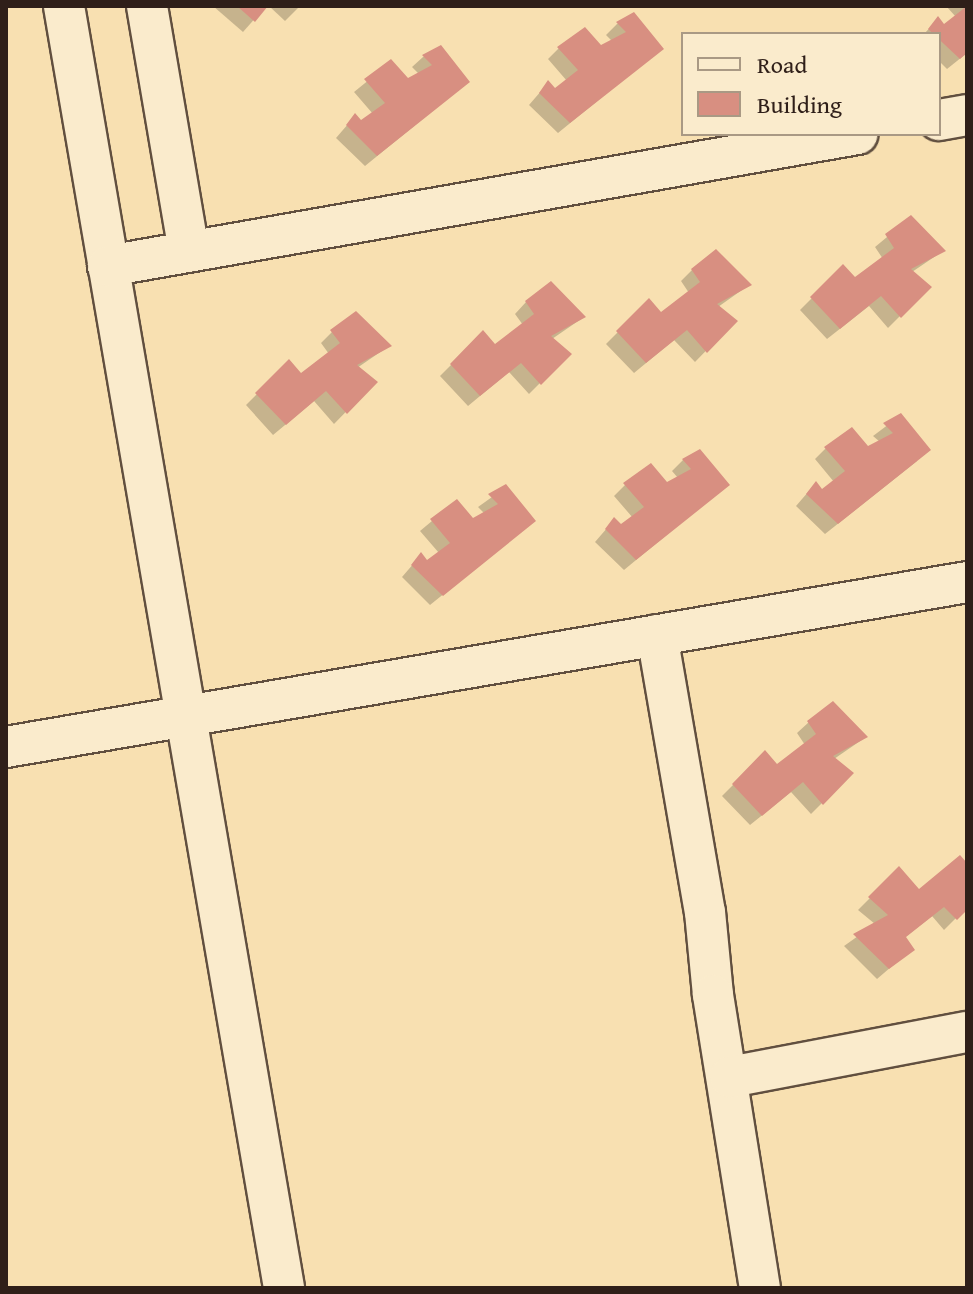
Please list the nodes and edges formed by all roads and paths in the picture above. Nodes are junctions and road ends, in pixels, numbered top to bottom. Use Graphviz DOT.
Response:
graph roads {
  1 [pos="64,6"];
  2 [pos="147,6"];
  3 [pos="967,115"];
  4 [pos="941,120"];
  5 [pos="846,136"];
  6 [pos="189,251"];
  7 [pos="108,266"];
  8 [pos="967,582"];
  9 [pos="657,635"];
  10 [pos="186,716"];
  11 [pos="6,747"];
  12 [pos="967,1032"];
  13 [pos="730,1077"];
  14 [pos="284,1288"];
  15 [pos="760,1288"];
  1 -- 7 [label="street"];
  2 -- 6 [label="street"];
  3 -- 4 [label="street"];
  5 -- 6 [label="street"];
  6 -- 7 [label="street"];
  7 -- 10 [label="street"];
  8 -- 9 [label="street"];
  9 -- 10 [label="street"];
  9 -- 13 [label="street"];
  10 -- 11 [label="street"];
  10 -- 14 [label="street"];
  12 -- 13 [label="street"];
  13 -- 15 [label="street"];
}
